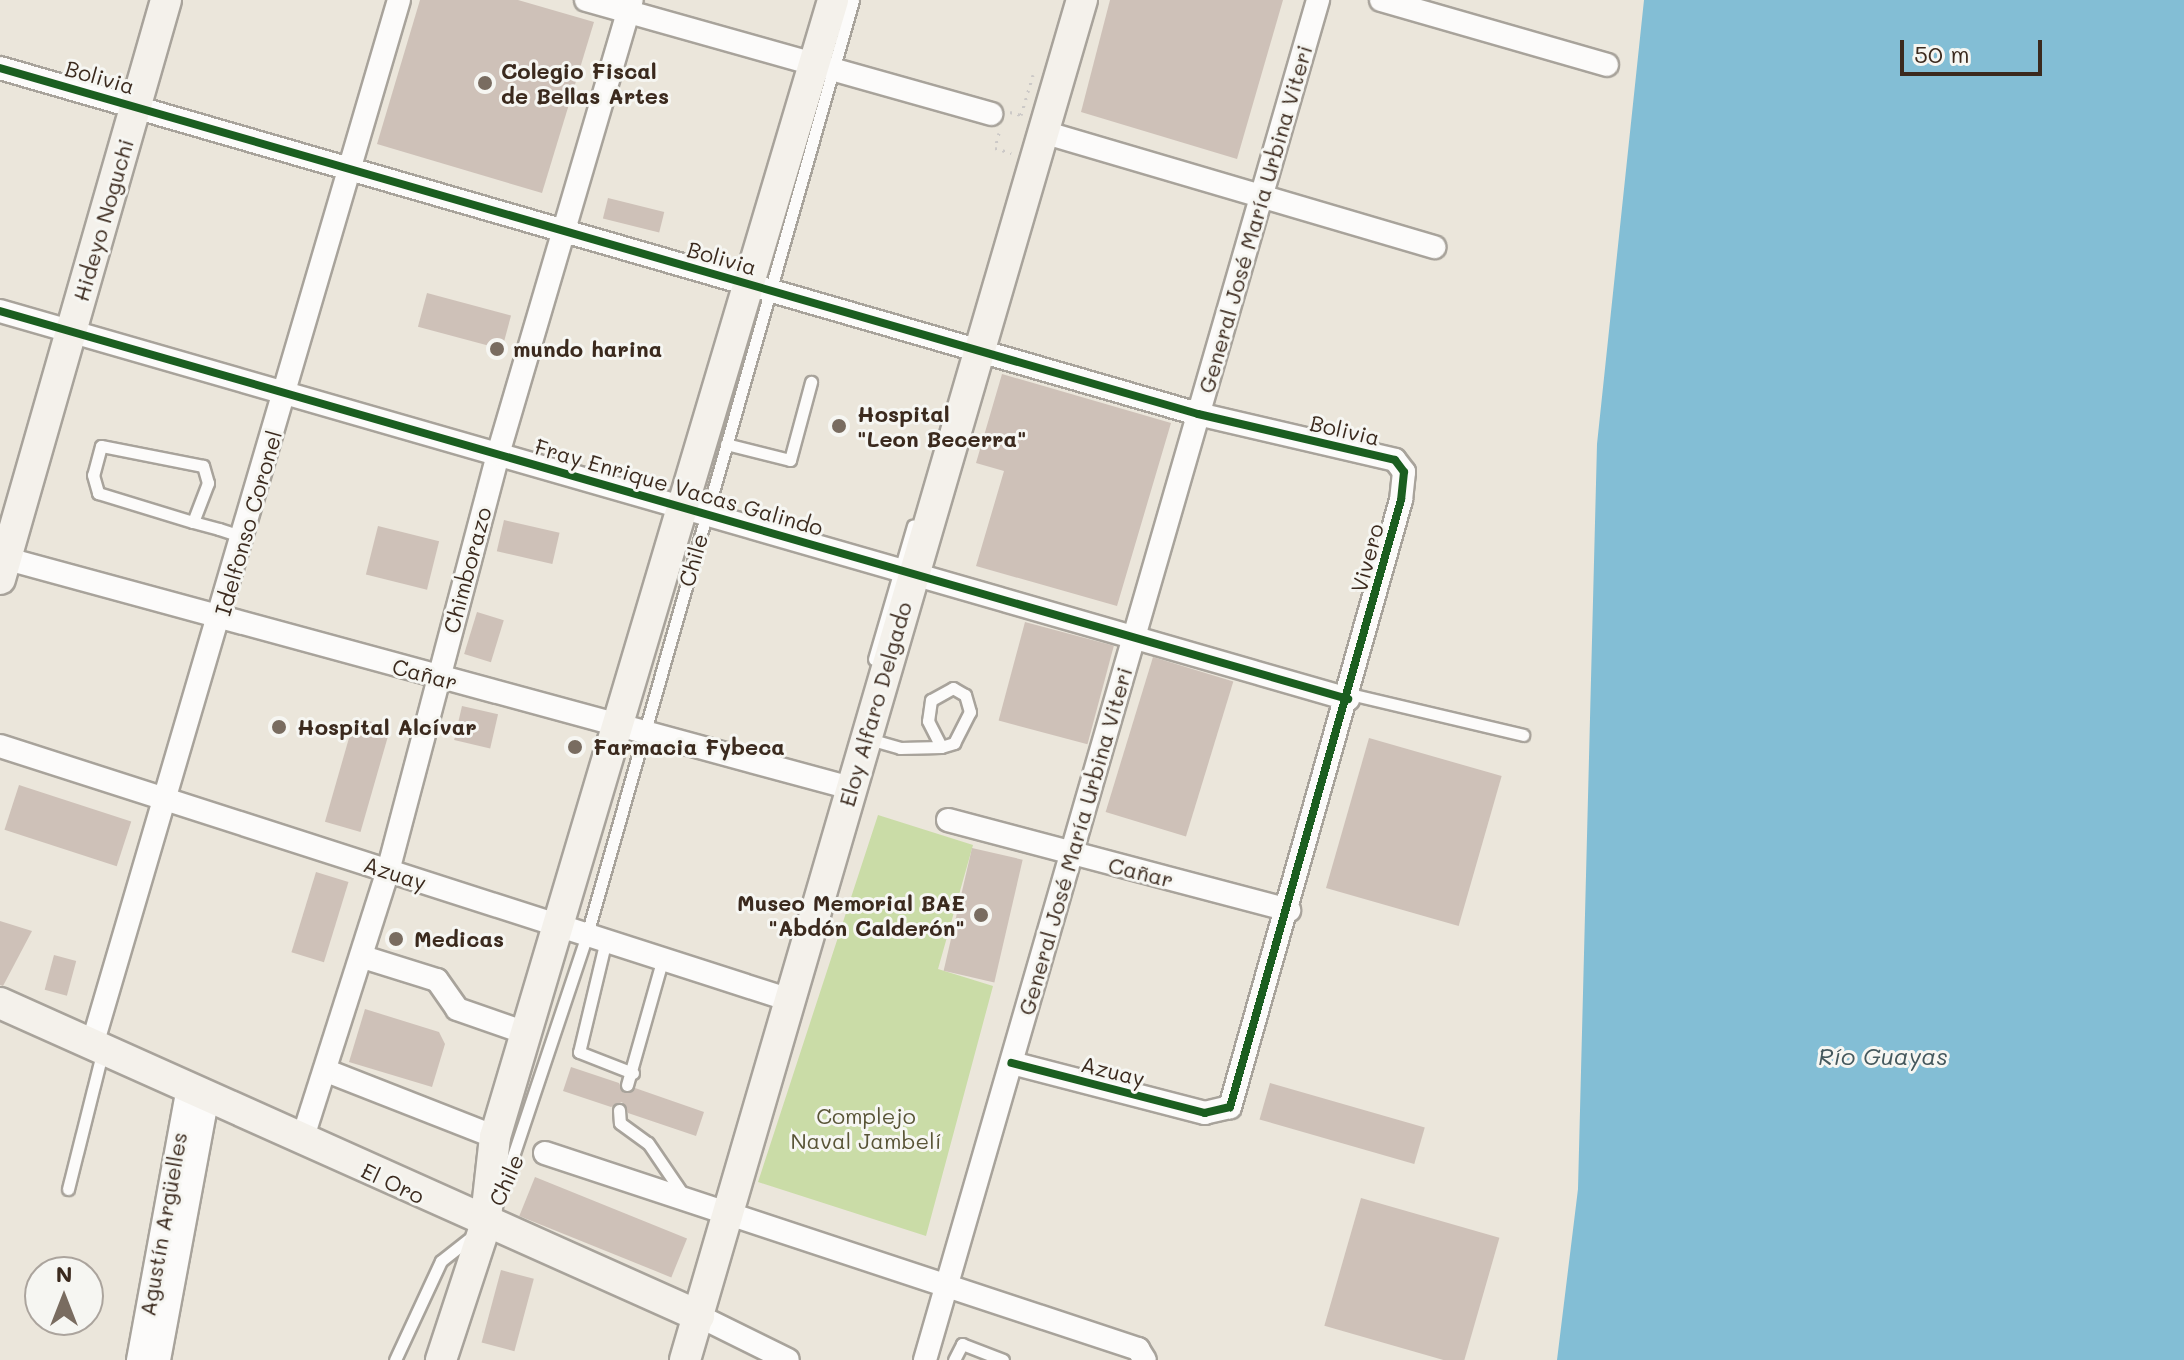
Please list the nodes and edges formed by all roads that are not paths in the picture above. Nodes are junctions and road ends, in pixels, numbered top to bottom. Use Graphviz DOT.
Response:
graph roads {
  1 [pos="166,0"];
  2 [pos="399,0"];
  3 [pos="586,0"];
  4 [pos="833,0"];
  5 [pos="853,0"];
  6 [pos="1073,0"];
  7 [pos="1082,0"];
  8 [pos="1318,0"];
  9 [pos="1381,0"];
  10 [pos="631,6"];
  11 [pos="1607,65"];
  12 [pos="824,66"];
  13 [pos="0,68"];
  14 [pos="135,105"];
  15 [pos="999,120"];
  16 [pos="1043,132"];
  17 [pos="350,168"];
  18 [pos="1262,196"];
  19 [pos="562,230"];
  20 [pos="1434,247"];
  21 [pos="761,288"];
  22 [pos="0,311"];
  23 [pos="71,331"];
  24 [pos="973,346"];
  25 [pos="811,382"];
  26 [pos="286,393"];
  27 [pos="1198,414"];
  28 [pos="726,444"];
  29 [pos="498,454"];
  30 [pos="1401,500"];
  31 [pos="695,511"];
  32 [pos="193,522"];
  33 [pos="244,537"];
  34 [pos="2,565"];
  35 [pos="906,570"];
  36 [pos="221,618"];
  37 [pos="1134,638"];
  38 [pos="439,677"];
  39 [pos="1349,697"];
  40 [pos="631,730"];
  41 [pos="1523,735"];
  42 [pos="865,737"];
  43 [pos="0,746"];
  44 [pos="941,747"];
  45 [pos="844,786"];
  46 [pos="168,801"];
  47 [pos="948,820"];
  48 [pos="1071,855"];
  49 [pos="388,871"];
  50 [pos="1289,910"];
  51 [pos="557,928"];
  52 [pos="596,941"];
  53 [pos="363,957"];
  54 [pos="662,961"];
  55 [pos="784,998"];
  56 [pos="0,1003"];
  57 [pos="526,1033"];
  58 [pos="98,1047"];
  59 [pos="1011,1063"];
  60 [pos="327,1071"];
  61 [pos="633,1073"];
  62 [pos="627,1085"];
  63 [pos="198,1092"];
  64 [pos="619,1110"];
  65 [pos="1205,1113"];
  66 [pos="495,1137"];
  67 [pos="302,1140"];
  68 [pos="545,1153"];
  69 [pos="68,1189"];
  70 [pos="689,1203"];
  71 [pos="723,1214"];
  72 [pos="485,1226"];
  73 [pos="162,1286"];
  74 [pos="946,1290"];
  75 [pos="694,1314"];
  76 [pos="138,1360"];
  77 [pos="159,1360"];
  78 [pos="395,1360"];
  79 [pos="441,1360"];
  80 [pos="674,1360"];
  81 [pos="685,1360"];
  82 [pos="788,1360"];
  83 [pos="925,1360"];
  84 [pos="954,1360"];
  85 [pos="1003,1360"];
  86 [pos="1145,1360"];
  1 -- 14 [label="main road, Hideyo Noguchi"];
  2 -- 17 [label="street, Idelfonso Coronel"];
  3 -- 10 [label="street"];
  4 -- 12 [label="main road, Chile"];
  5 -- 12 [label="lane, Chile"];
  6 -- 24 [label="lane, Eloy Alfaro Delgado"];
  7 -- 16 [label="main road, Eloy Alfaro Delgado"];
  8 -- 18 [label="street, General José María Urbina Viteri"];
  9 -- 11 [label="street"];
  10 -- 12 [label="street"];
  10 -- 19 [label="street, Chimborazo"];
  12 -- 15 [label="street"];
  12 -- 21 [label="main road, Chile"];
  13 -- 14 [label="street, Bolivia"];
  14 -- 17 [label="street, Bolivia"];
  14 -- 23 [label="main road, Hideyo Noguchi"];
  16 -- 18 [label="street"];
  16 -- 24 [label="main road, Eloy Alfaro Delgado"];
  17 -- 19 [label="street, Bolivia"];
  17 -- 26 [label="street, Idelfonso Coronel"];
  18 -- 20 [label="street"];
  18 -- 27 [label="street, General José María Urbina Viteri"];
  19 -- 21 [label="street, Bolivia"];
  19 -- 29 [label="street, Chimborazo"];
  21 -- 24 [label="street, Bolivia"];
  21 -- 28 [label="lane, Chile"];
  21 -- 31 [label="main road, Chile"];
  22 -- 23 [label="street, Fray Enrique Vacas Galindo"];
  23 -- 26 [label="street, Fray Enrique Vacas Galindo"];
  23 -- 34 [label="main road, Hideyo Noguchi"];
  24 -- 27 [label="street, Bolivia"];
  24 -- 35 [label="main road, Eloy Alfaro Delgado"];
  25 -- 28 [label="lane"];
  26 -- 29 [label="street, Fray Enrique Vacas Galindo"];
  26 -- 33 [label="street, Idelfonso Coronel"];
  27 -- 30 [label="street, Bolivia"];
  27 -- 37 [label="street, General José María Urbina Viteri"];
  28 -- 31 [label="lane, Chile"];
  29 -- 31 [label="street, Fray Enrique Vacas Galindo"];
  29 -- 38 [label="street, Chimborazo"];
  30 -- 39 [label="street, Vivero"];
  31 -- 35 [label="street, Fray Enrique Vacas Galindo"];
  31 -- 40 [label="main road, Chile"];
  32 -- 32 [label="lane"];
  32 -- 33 [label="lane"];
  33 -- 36 [label="street, Idelfonso Coronel"];
  34 -- 36 [label="street, Cañar"];
  35 -- 37 [label="street, Fray Enrique Vacas Galindo"];
  35 -- 42 [label="main road, Eloy Alfaro Delgado"];
  35 -- 45 [label="lane, Eloy Alfaro Delgado"];
  36 -- 38 [label="street, Cañar"];
  36 -- 46 [label="street, Idelfonso Coronel"];
  37 -- 39 [label="street, Fray Enrique Vacas Galindo"];
  37 -- 48 [label="street, General José María Urbina Viteri"];
  38 -- 40 [label="street, Cañar"];
  38 -- 49 [label="street, Chimborazo"];
  39 -- 41 [label="lane"];
  39 -- 50 [label="street, Vivero"];
  40 -- 45 [label="street, Cañar"];
  40 -- 51 [label="main road, Chile"];
  40 -- 52 [label="lane, Chile"];
  42 -- 44 [label="lane"];
  42 -- 45 [label="main road, Eloy Alfaro Delgado"];
  43 -- 46 [label="street, Azuay"];
  44 -- 44 [label="lane"];
  45 -- 55 [label="main road, Eloy Alfaro Delgado"];
  46 -- 49 [label="street, Azuay"];
  46 -- 58 [label="street, Idelfonso Coronel"];
  47 -- 48 [label="street, Cañar"];
  48 -- 50 [label="street, Cañar"];
  48 -- 59 [label="street, General José María Urbina Viteri"];
  49 -- 51 [label="street, Azuay"];
  49 -- 53 [label="street, Chimborazo"];
  50 -- 65 [label="street, Vivero"];
  51 -- 52 [label="street, Azuay"];
  51 -- 57 [label="main road, Chile"];
  52 -- 54 [label="street, Azuay"];
  52 -- 61 [label="lane"];
  52 -- 72 [label="lane, Chile"];
  53 -- 57 [label="street"];
  53 -- 60 [label="street, Chimborazo"];
  54 -- 55 [label="street, Azuay"];
  54 -- 61 [label="lane"];
  55 -- 71 [label="main road, Eloy Alfaro Delgado"];
  56 -- 58 [label="main road, El Oro"];
  57 -- 66 [label="main road, Chile"];
  58 -- 63 [label="main road, El Oro"];
  58 -- 69 [label="lane"];
  59 -- 65 [label="street, Azuay"];
  59 -- 74 [label="street, General José María Urbina Viteri"];
  60 -- 66 [label="street"];
  60 -- 67 [label="street, Chimborazo"];
  61 -- 62 [label="lane"];
  63 -- 67 [label="main road, El Oro"];
  63 -- 73 [label="street, Agustín Argüelles"];
  64 -- 70 [label="lane"];
  66 -- 72 [label="main road, Chile"];
  67 -- 72 [label="main road, El Oro"];
  68 -- 70 [label="street"];
  70 -- 71 [label="street"];
  71 -- 74 [label="street"];
  71 -- 75 [label="main road, Eloy Alfaro Delgado"];
  72 -- 75 [label="main road, El Oro"];
  72 -- 78 [label="lane"];
  72 -- 79 [label="main road"];
  73 -- 76 [label="street, Agustín Argüelles"];
  73 -- 77 [label="street, Agustín Argüelles"];
  74 -- 83 [label="street, General José María Urbina Viteri"];
  74 -- 86 [label="street"];
  75 -- 80 [label="lane"];
  75 -- 81 [label="main road, Eloy Alfaro Delgado"];
  75 -- 82 [label="street, El Oro"];
  84 -- 85 [label="lane"];
}
